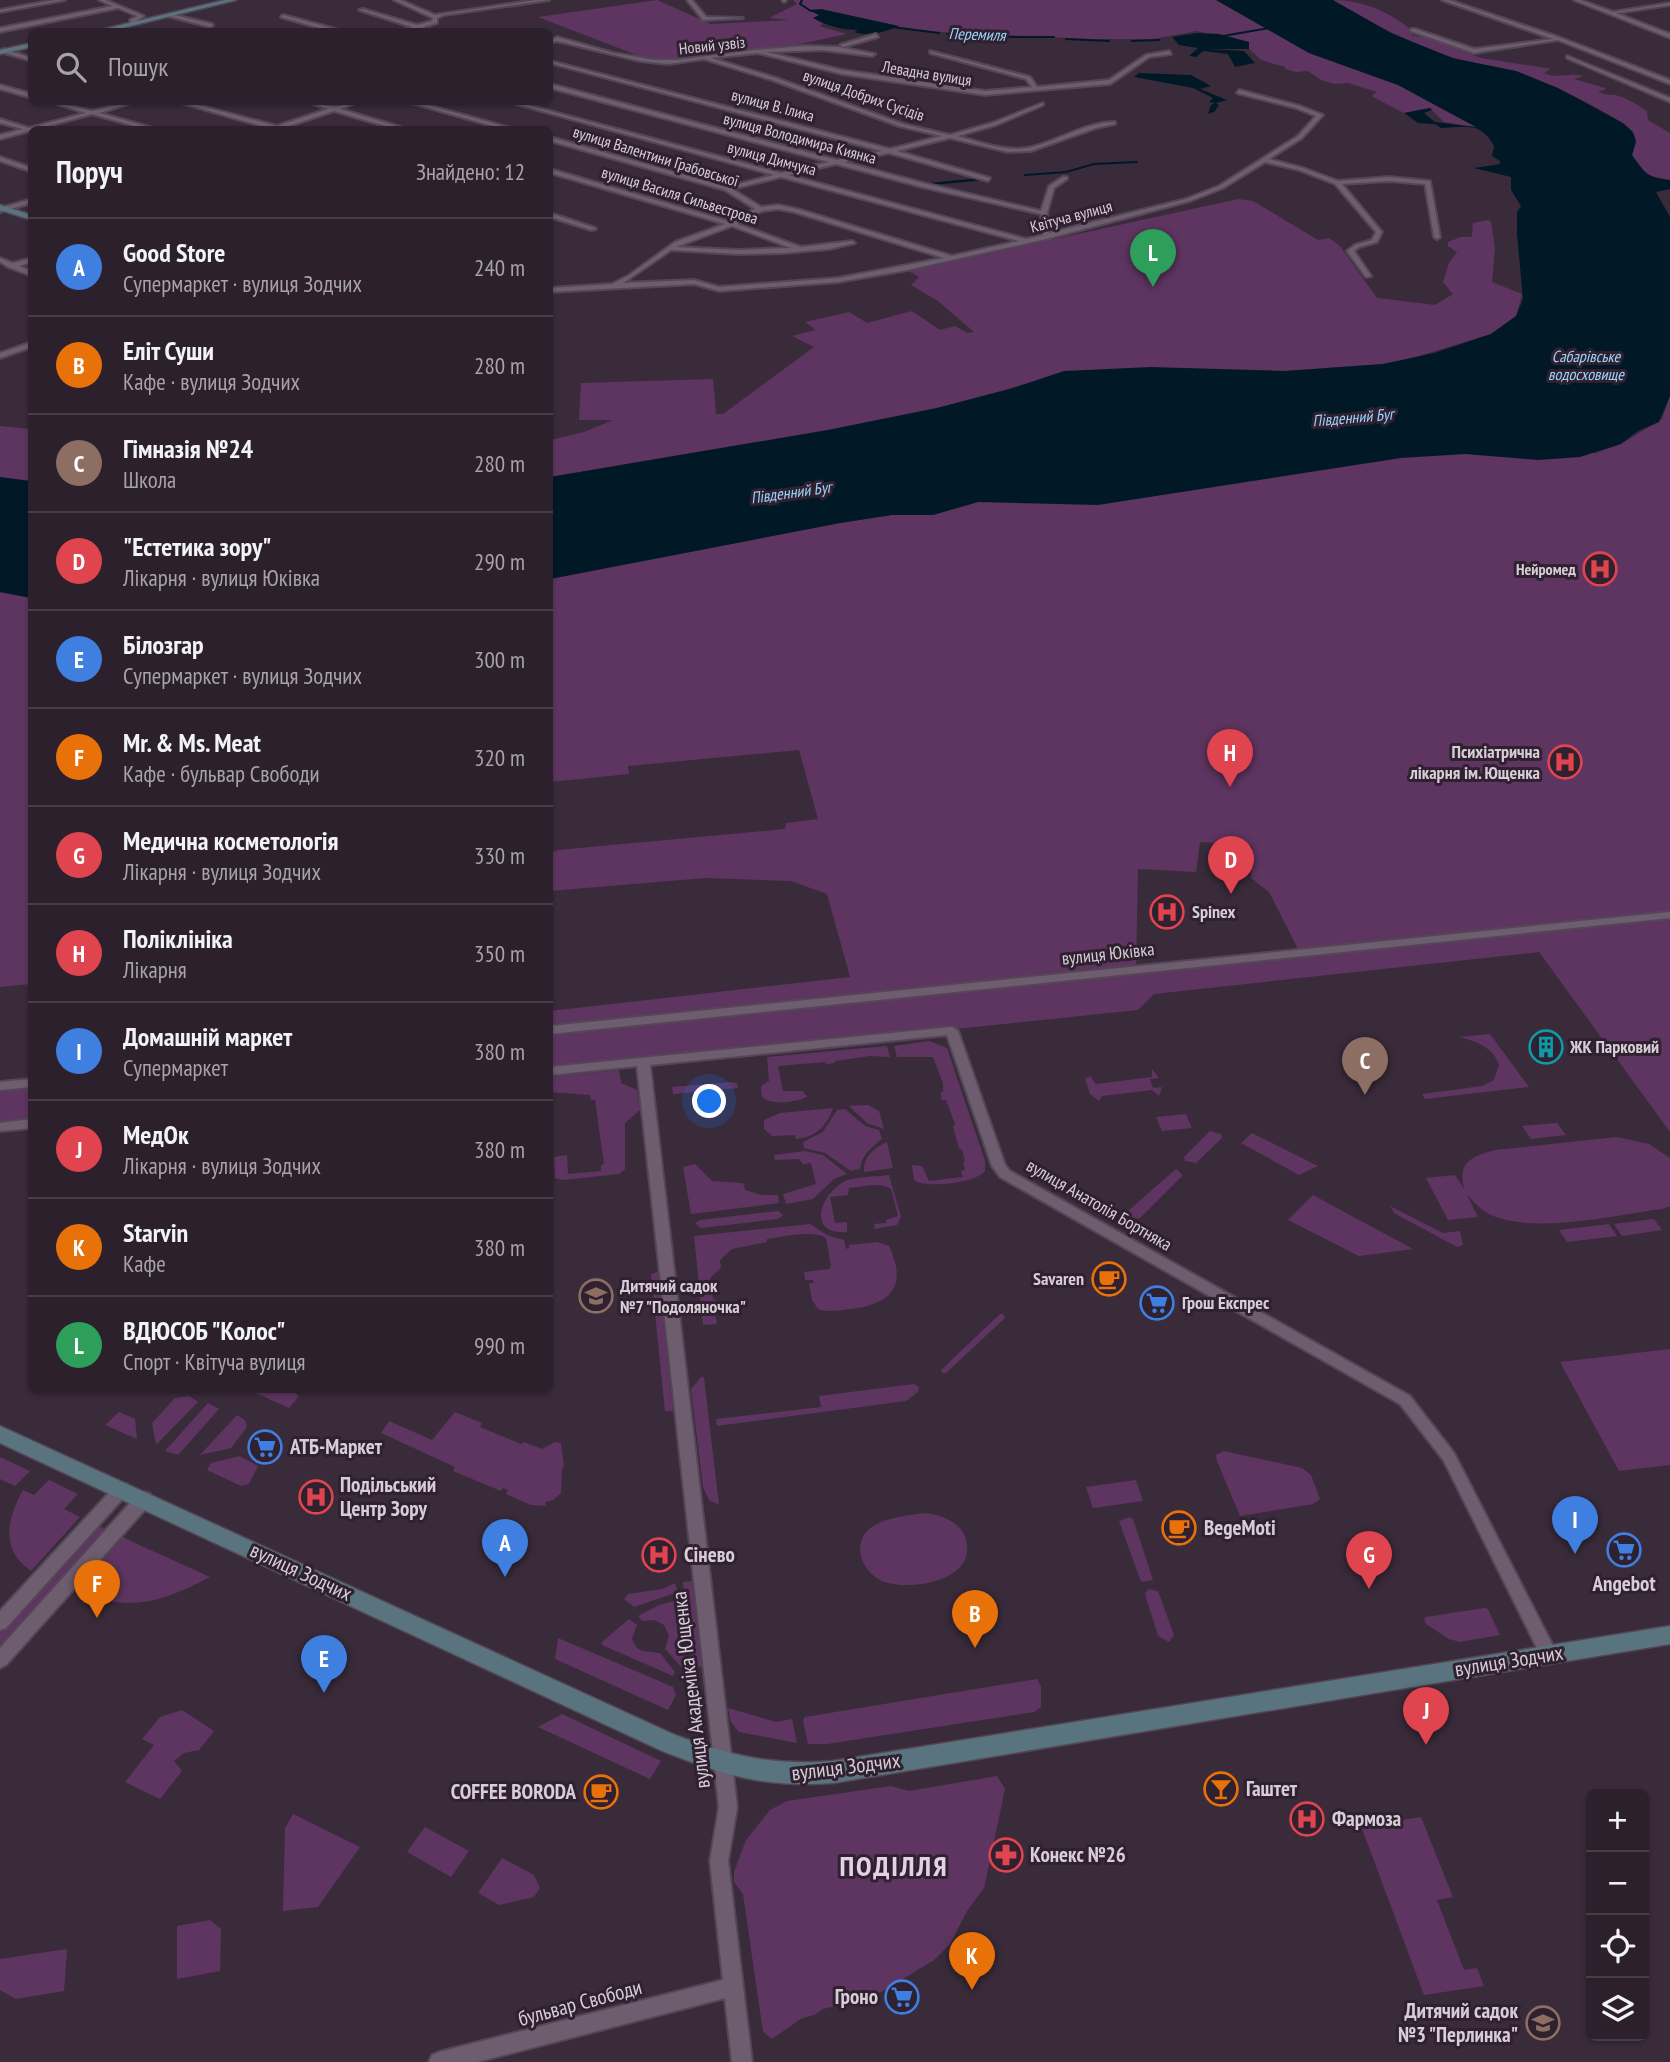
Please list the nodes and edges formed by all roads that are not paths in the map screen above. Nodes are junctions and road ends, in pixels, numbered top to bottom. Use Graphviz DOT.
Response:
graph roads {
  1 [pos="63,0"];
  2 [pos="101,0"];
  3 [pos="233,0"];
  4 [pos="396,0"];
  5 [pos="547,0"];
  6 [pos="689,0"];
  7 [pos="1444,0"];
  8 [pos="1576,0"];
  9 [pos="1670,4"];
  10 [pos="118,7"];
  11 [pos="361,10"];
  12 [pos="0,11"];
  13 [pos="1612,13"];
  14 [pos="170,15"];
  15 [pos="283,16"];
  16 [pos="435,17"];
  17 [pos="741,18"];
  18 [pos="133,23"];
  19 [pos="210,25"];
  20 [pos="415,27"];
  21 [pos="112,28"];
  22 [pos="326,28"];
  23 [pos="412,28"];
  24 [pos="419,28"];
  25 [pos="0,30"];
  26 [pos="1413,30"];
  27 [pos="876,36"];
  28 [pos="1670,36"];
  29 [pos="557,39"];
  30 [pos="1559,39"];
  31 [pos="553,41"];
  32 [pos="28,46"];
  33 [pos="832,47"];
  34 [pos="2,52"];
  35 [pos="760,52"];
  36 [pos="932,52"];
  37 [pos="1168,53"];
  38 [pos="872,54"];
  39 [pos="1569,57"];
  40 [pos="705,58"];
  41 [pos="28,59"];
  42 [pos="553,63"];
  43 [pos="1670,82"];
  44 [pos="553,87"];
  45 [pos="1670,88"];
  46 [pos="1036,89"];
  47 [pos="0,90"];
  48 [pos="1650,91"];
  49 [pos="1239,92"];
  50 [pos="28,95"];
  51 [pos="1670,100"];
  52 [pos="1041,104"];
  53 [pos="65,105"];
  54 [pos="120,105"];
  55 [pos="192,105"];
  56 [pos="321,105"];
  57 [pos="347,105"];
  58 [pos="422,105"];
  59 [pos="522,105"];
  60 [pos="336,109"];
  61 [pos="92,112"];
  62 [pos="0,121"];
  63 [pos="1113,123"];
  64 [pos="44,126"];
  65 [pos="143,126"];
  66 [pos="268,126"];
  67 [pos="288,126"];
  68 [pos="393,126"];
  69 [pos="500,126"];
  70 [pos="28,129"];
  71 [pos="28,130"];
  72 [pos="0,137"];
  73 [pos="948,138"];
  74 [pos="553,140"];
  75 [pos="887,150"];
  76 [pos="0,159"];
  77 [pos="1264,160"];
  78 [pos="835,161"];
  79 [pos="28,169"];
  80 [pos="553,172"];
  81 [pos="779,174"];
  82 [pos="1065,178"];
  83 [pos="988,179"];
  84 [pos="1337,183"];
  85 [pos="727,189"];
  86 [pos="28,202"];
  87 [pos="2,209"];
  88 [pos="760,209"];
  89 [pos="1044,213"];
  90 [pos="553,216"];
  91 [pos="28,217"];
  92 [pos="732,224"];
  93 [pos="593,229"];
  94 [pos="1046,236"];
  95 [pos="1437,237"];
  96 [pos="1027,242"];
  97 [pos="852,243"];
  98 [pos="669,248"];
  99 [pos="802,250"];
  100 [pos="953,258"];
  101 [pos="0,260"];
  102 [pos="28,261"];
  103 [pos="13,265"];
  104 [pos="0,269"];
  105 [pos="28,272"];
  106 [pos="1368,276"];
  107 [pos="613,286"];
  108 [pos="553,290"];
  109 [pos="28,346"];
  110 [pos="0,356"];
  111 [pos="1670,915"];
  112 [pos="553,1030"];
  113 [pos="643,1062"];
  114 [pos="553,1071"];
  115 [pos="28,1083"];
  116 [pos="0,1086"];
  117 [pos="28,1124"];
  118 [pos="0,1127"];
  119 [pos="0,1434"];
  120 [pos="122,1489"];
  121 [pos="144,1499"];
  122 [pos="0,1623"];
  123 [pos="1670,1635"];
  124 [pos="1549,1654"];
  125 [pos="0,1660"];
  126 [pos="722,1763"];
  127 [pos="732,1987"];
  128 [pos="439,2062"];
  129 [pos="742,2062"];
  1 -- 12 [label="street"];
  2 -- 10 [label="street"];
  3 -- 14 [label="main road"];
  4 -- 16 [label="street"];
  5 -- 16 [label="street"];
  6 -- 17 [label="street"];
  7 -- 30 [label="street"];
  8 -- 13 [label="street"];
  9 -- 13 [label="street"];
  10 -- 18 [label="street"];
  10 -- 25 [label="street"];
  11 -- 20 [label="street"];
  13 -- 28 [label="street"];
  14 -- 18 [label="main road"];
  14 -- 19 [label="street"];
  15 -- 22 [label="street"];
  16 -- 20 [label="street"];
  18 -- 21 [label="main road"];
  20 -- 23 [label="street"];
  20 -- 24 [label="street"];
  26 -- 30 [label="street"];
  27 -- 33 [label="street"];
  29 -- 31 [label="street"];
  29 -- 40 [label="street, Новий узвіз"];
  30 -- 43 [label="street"];
  32 -- 34 [label="main road"];
  33 -- 35 [label="street, Новий узвіз"];
  33 -- 38 [label="street, Новий узвіз"];
  34 -- 41 [label="street"];
  35 -- 40 [label="street, Новий узвіз"];
  35 -- 46 [label="street, Левадна вулиця"];
  36 -- 46 [label="street"];
  37 -- 46 [label="street, Левадна вулиця"];
  39 -- 48 [label="street"];
  40 -- 73 [label="street, вулиця Добрих Сусідів"];
  42 -- 75 [label="street, вулиця В. Ілика"];
  44 -- 78 [label="street, вулиця Володимира Киянка"];
  45 -- 48 [label="street"];
  47 -- 50 [label="street"];
  48 -- 51 [label="street"];
  49 -- 77 [label="street, Квітуча вулиця"];
  52 -- 73 [label="street"];
  53 -- 61 [label="street"];
  54 -- 61 [label="street"];
  55 -- 66 [label="street"];
  56 -- 60 [label="street"];
  57 -- 60 [label="street"];
  58 -- 69 [label="street"];
  59 -- 81 [label="street, вулиця Димчука"];
  60 -- 67 [label="street"];
  60 -- 68 [label="street"];
  61 -- 64 [label="street"];
  61 -- 65 [label="street"];
  62 -- 70 [label="street"];
  63 -- 73 [label="street, вулиця Добрих Сусідів"];
  71 -- 72 [label="street"];
  73 -- 75 [label="street"];
  74 -- 85 [label="street, вулиця Валентини Грабовської"];
  75 -- 78 [label="street"];
  75 -- 83 [label="street, вулиця В. Ілика"];
  76 -- 79 [label="street"];
  77 -- 84 [label="street"];
  77 -- 94 [label="street, Квітуча вулиця"];
  78 -- 81 [label="street"];
  78 -- 89 [label="street, вулиця Володимира Киянка"];
  80 -- 92 [label="street, вулиця Василя Сильвестрова"];
  81 -- 85 [label="street"];
  81 -- 96 [label="street, вулиця Димчука"];
  82 -- 89 [label="street"];
  84 -- 95 [label="street"];
  84 -- 106 [label="street"];
  85 -- 88 [label="street, вулиця Валентини Грабовської"];
  86 -- 87 [label="street"];
  87 -- 91 [label="main road"];
  88 -- 92 [label="street"];
  88 -- 100 [label="street, вулиця Валентини Грабовської"];
  89 -- 94 [label="street"];
  90 -- 93 [label="street"];
  92 -- 98 [label="street"];
  92 -- 99 [label="street, вулиця Василя Сильвестрова"];
  94 -- 96 [label="street, Квітуча вулиця"];
  96 -- 100 [label="street, Квітуча вулиця"];
  97 -- 99 [label="street"];
  98 -- 99 [label="street"];
  98 -- 107 [label="street"];
  100 -- 107 [label="street, Квітуча вулиця"];
  101 -- 103 [label="street"];
  102 -- 103 [label="street"];
  103 -- 104 [label="street"];
  103 -- 105 [label="street"];
  107 -- 108 [label="street, Квітуча вулиця"];
  109 -- 110 [label="street"];
  111 -- 112 [label="street, вулиця Юківка"];
  113 -- 114 [label="street, вулиця Анатолія Бортняка"];
  113 -- 124 [label="street, вулиця Анатолія Бортняка"];
  113 -- 126 [label="street, вулиця Академіка Ющенка"];
  115 -- 116 [label="street"];
  117 -- 118 [label="street"];
  119 -- 120 [label="main road, вулиця Зодчих"];
  120 -- 121 [label="main road, вулиця Зодчих"];
  120 -- 122 [label="street"];
  121 -- 125 [label="street"];
  121 -- 126 [label="main road, вулиця Зодчих"];
  123 -- 124 [label="main road, вулиця Зодчих"];
  124 -- 126 [label="main road, вулиця Зодчих"];
  126 -- 127 [label="street, вулиця Академіка Ющенка"];
  127 -- 128 [label="street, бульвар Свободи"];
  127 -- 129 [label="street, вулиця Академіка Ющенка"];
}
